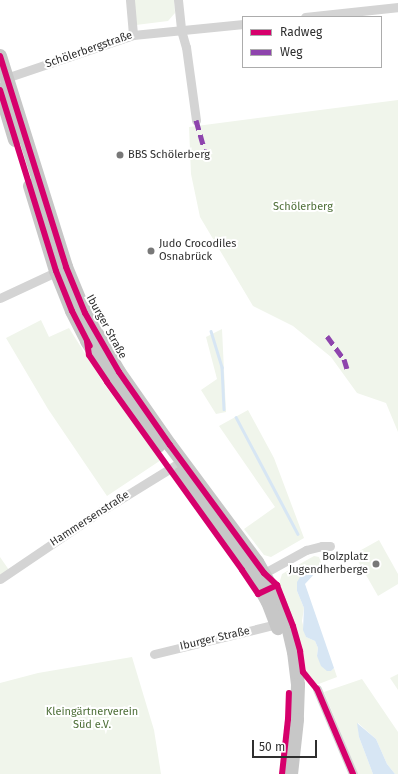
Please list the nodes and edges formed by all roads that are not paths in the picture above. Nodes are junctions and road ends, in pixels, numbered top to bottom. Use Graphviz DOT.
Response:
graph roads {
  1 [pos="130,0"];
  2 [pos="178,0"];
  3 [pos="398,7"];
  4 [pos="314,16"];
  5 [pos="242,24"];
  6 [pos="180,30"];
  7 [pos="133,34"];
  8 [pos="0,56"];
  9 [pos="4,79"];
  10 [pos="0,90"];
  11 [pos="196,120"];
  12 [pos="61,269"];
  13 [pos="0,298"];
  14 [pos="178,463"];
  15 [pos="330,546"];
  16 [pos="260,575"];
  17 [pos="0,579"];
  18 [pos="277,624"];
  19 [pos="154,654"];
  20 [pos="316,690"];
  21 [pos="282,774"];
  22 [pos="291,774"];
  23 [pos="353,774"];
  1 -- 7 [label="street"];
  2 -- 6 [label="street"];
  3 -- 4 [label="street"];
  5 -- 6 [label="street, Schölerbergstraße"];
  6 -- 7 [label="street, Schölerbergstraße"];
  6 -- 11 [label="street"];
  7 -- 9 [label="street, Schölerbergstraße"];
  8 -- 9 [label="main road, Iburger Straße"];
  9 -- 12 [label="main road, Iburger Straße"];
  10 -- 12 [label="main road, Iburger Straße"];
  12 -- 13 [label="street"];
  12 -- 14 [label="main road, Iburger Straße"];
  14 -- 16 [label="main road, Iburger Straße"];
  14 -- 17 [label="street, Hammersenstraße"];
  15 -- 16 [label="street"];
  16 -- 18 [label="main road, Iburger Straße"];
  16 -- 22 [label="main road, Iburger Straße"];
  18 -- 19 [label="street, Iburger Straße"];
  18 -- 21 [label="main road, Iburger Straße"];
  20 -- 23 [label="street"];
}
